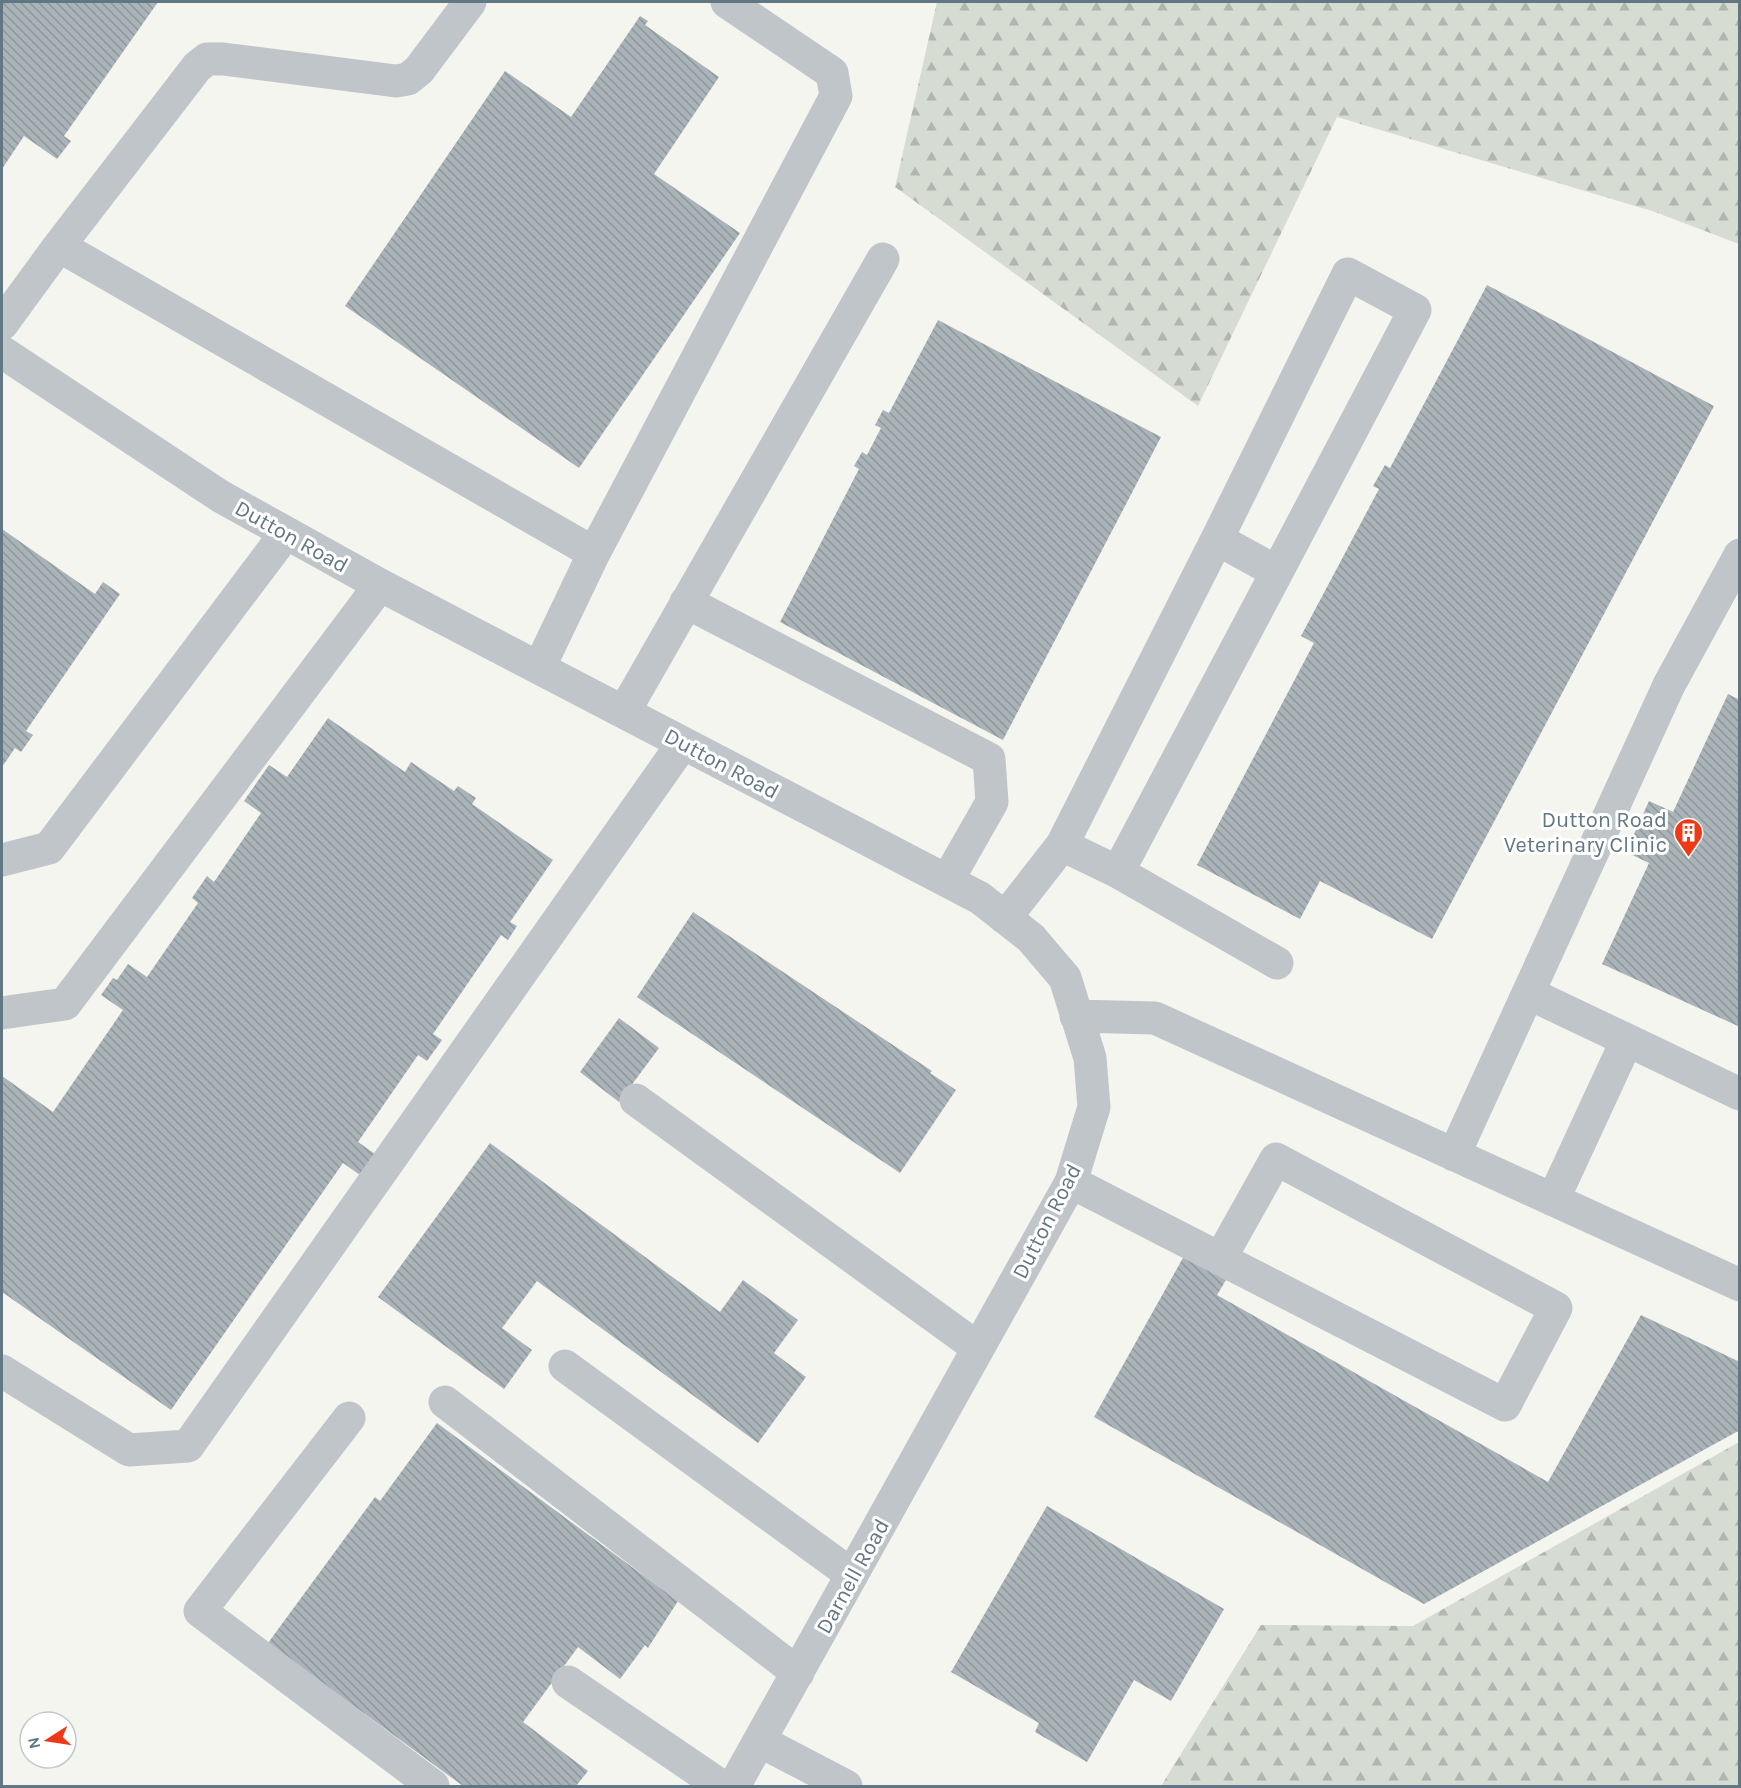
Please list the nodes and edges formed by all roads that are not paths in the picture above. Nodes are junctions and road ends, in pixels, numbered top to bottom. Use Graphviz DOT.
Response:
graph roads {
  1 [pos="470,2"];
  2 [pos="728,2"];
  3 [pos="59,246"];
  4 [pos="883,259"];
  5 [pos="2,324"];
  6 [pos="2,352"];
  7 [pos="286,533"];
  8 [pos="1217,539"];
  9 [pos="594,553"];
  10 [pos="1740,555"];
  11 [pos="1277,572"];
  12 [pos="380,585"];
  13 [pos="686,602"];
  14 [pos="539,668"];
  15 [pos="624,712"];
  16 [pos="683,743"];
  17 [pos="1062,845"];
  18 [pos="2,860"];
  19 [pos="1118,872"];
  20 [pos="947,881"];
  21 [pos="1005,918"];
  22 [pos="1277,963"];
  23 [pos="1528,993"];
  24 [pos="2,1012"];
  25 [pos="1076,1016"];
  26 [pos="1627,1040"];
  27 [pos="1740,1094"];
  28 [pos="636,1100"];
  29 [pos="1454,1155"];
  30 [pos="1071,1182"];
  31 [pos="1553,1200"];
  32 [pos="1220,1259"];
  33 [pos="1737,1278"];
  34 [pos="974,1357"];
  35 [pos="565,1366"];
  36 [pos="2,1371"];
  37 [pos="445,1402"];
  38 [pos="349,1418"];
  39 [pos="852,1575"];
  40 [pos="798,1673"];
  41 [pos="568,1682"];
  42 [pos="760,1741"];
  43 [pos="433,1786"];
  44 [pos="721,1786"];
  45 [pos="734,1786"];
  46 [pos="846,1786"];
  1 -- 3 [label="street"];
  2 -- 9 [label="street"];
  3 -- 5 [label="street"];
  3 -- 9 [label="street"];
  4 -- 13 [label="street"];
  6 -- 7 [label="street, Dutton Road"];
  7 -- 12 [label="street, Dutton Road"];
  7 -- 18 [label="street"];
  8 -- 11 [label="street"];
  8 -- 11 [label="street"];
  8 -- 17 [label="street"];
  9 -- 14 [label="street"];
  10 -- 23 [label="street"];
  11 -- 19 [label="street"];
  12 -- 14 [label="street, Dutton Road"];
  12 -- 24 [label="street"];
  13 -- 15 [label="street"];
  13 -- 20 [label="street"];
  14 -- 15 [label="street, Dutton Road"];
  15 -- 16 [label="street, Dutton Road"];
  16 -- 20 [label="street, Dutton Road"];
  16 -- 36 [label="street"];
  17 -- 19 [label="street"];
  17 -- 21 [label="street"];
  19 -- 22 [label="street"];
  20 -- 21 [label="street, Dutton Road"];
  21 -- 25 [label="street, Dutton Road"];
  23 -- 26 [label="street"];
  23 -- 29 [label="street"];
  25 -- 29 [label="street"];
  25 -- 30 [label="street, Dutton Road"];
  26 -- 27 [label="street"];
  26 -- 31 [label="street"];
  28 -- 34 [label="street"];
  29 -- 31 [label="street"];
  30 -- 32 [label="street"];
  30 -- 34 [label="street, Dutton Road"];
  31 -- 33 [label="street"];
  32 -- 32 [label="street"];
  34 -- 39 [label="street, Darnell Road"];
  35 -- 39 [label="street"];
  37 -- 40 [label="street"];
  38 -- 43 [label="street"];
  39 -- 40 [label="street, Darnell Road"];
  40 -- 42 [label="street, Darnell Road"];
  41 -- 44 [label="street"];
  42 -- 45 [label="street, Darnell Road"];
  42 -- 46 [label="street"];
}
